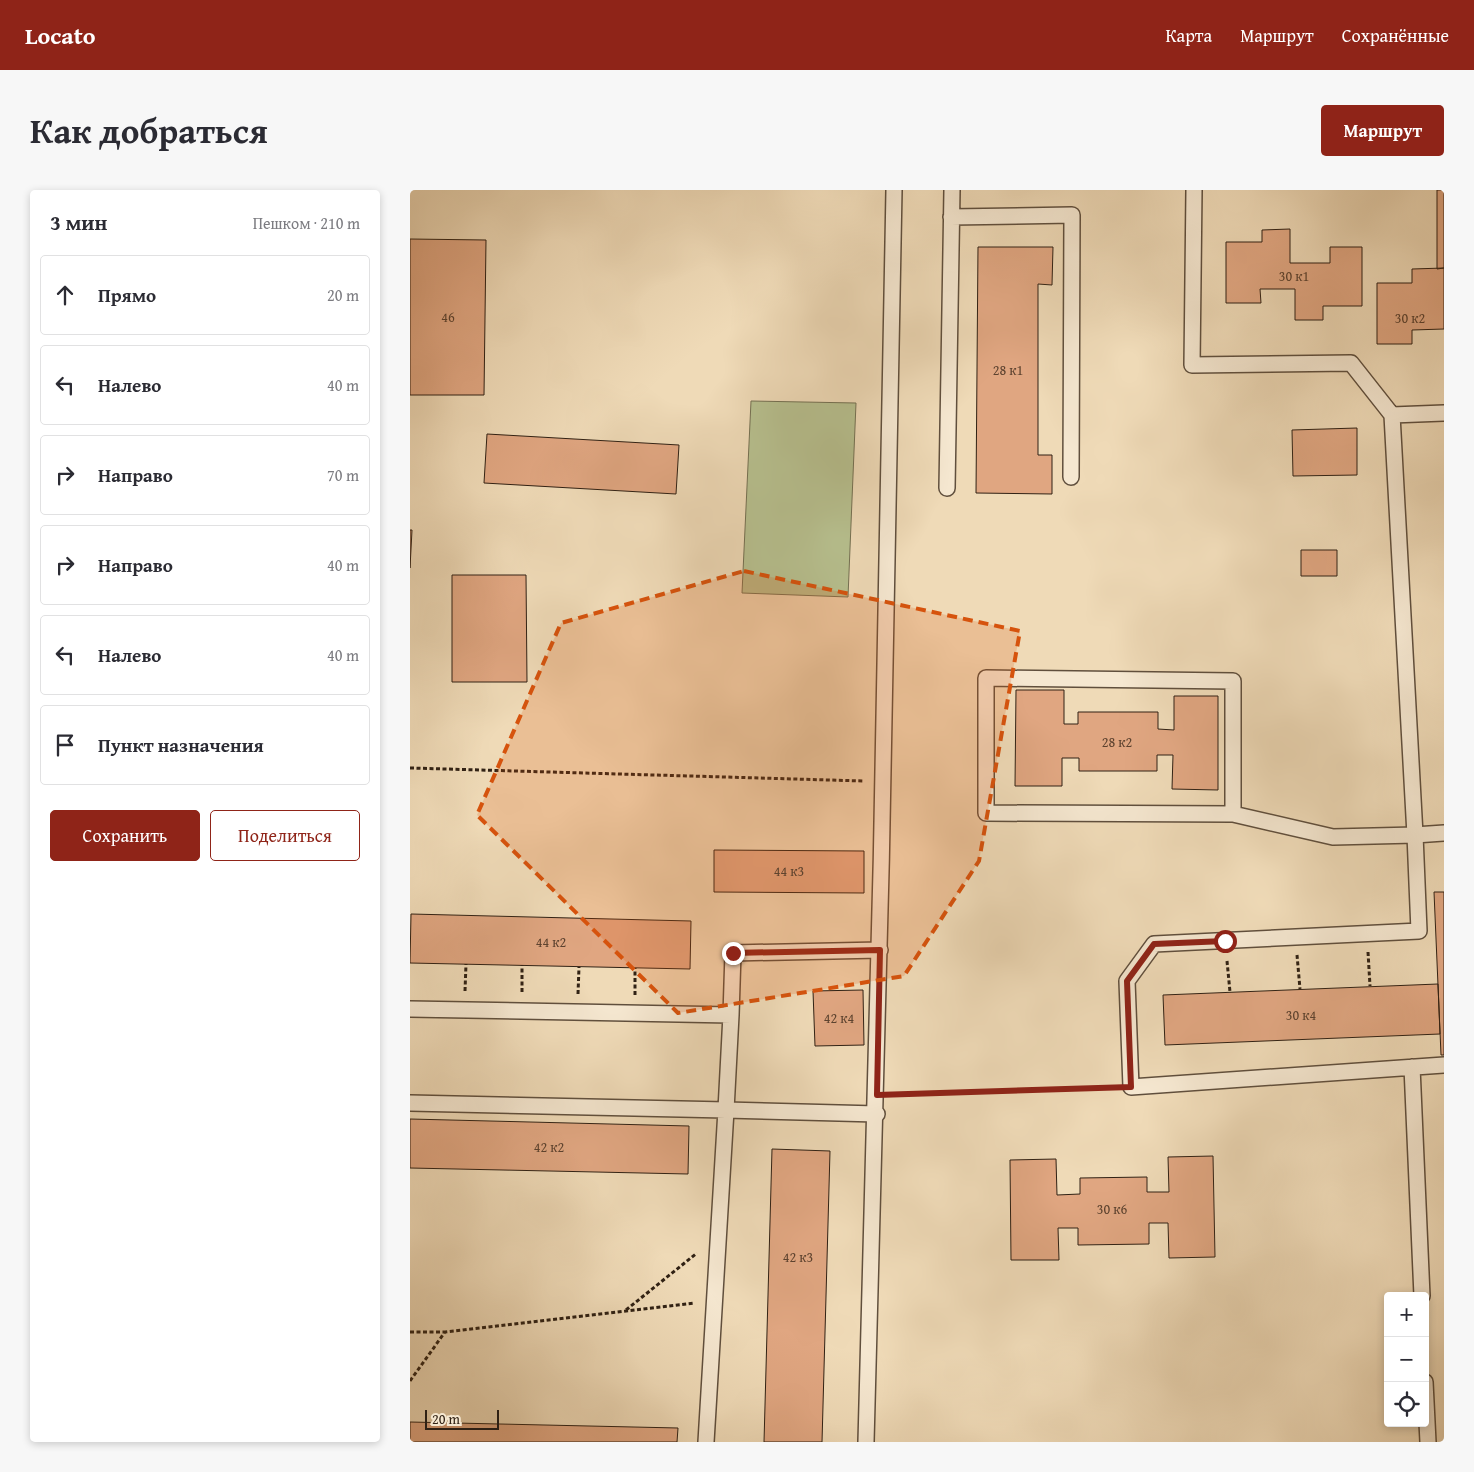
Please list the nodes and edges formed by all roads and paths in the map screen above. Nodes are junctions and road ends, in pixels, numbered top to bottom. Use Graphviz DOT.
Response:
graph roads {
  1 [pos="894,190"];
  2 [pos="952,190"];
  3 [pos="1194,190"];
  4 [pos="951,217"];
  5 [pos="1444,413"];
  6 [pos="1392,415"];
  7 [pos="1071,478"];
  8 [pos="947,488"];
  9 [pos="410,768"];
  10 [pos="884,774"];
  11 [pos="1233,814"];
  12 [pos="1444,833"];
  13 [pos="1415,835"];
  14 [pos="1366,934"];
  15 [pos="1295,937"];
  16 [pos="1225,941"];
  17 [pos="880,950"];
  18 [pos="466,964"];
  19 [pos="522,965"];
  20 [pos="579,967"];
  21 [pos="635,968"];
  22 [pos="1370,986"];
  23 [pos="1300,989"];
  24 [pos="1230,992"];
  25 [pos="410,1008"];
  26 [pos="464,1010"];
  27 [pos="521,1011"];
  28 [pos="578,1012"];
  29 [pos="635,1013"];
  30 [pos="731,1015"];
  31 [pos="1444,1065"];
  32 [pos="1412,1067"];
  33 [pos="1131,1087"];
  34 [pos="877,1095"];
  35 [pos="410,1103"];
  36 [pos="726,1110"];
  37 [pos="877,1114"];
  38 [pos="718,1236"];
  39 [pos="1422,1292"];
  40 [pos="714,1301"];
  41 [pos="625,1311"];
  42 [pos="410,1332"];
  43 [pos="445,1332"];
  44 [pos="410,1381"];
  45 [pos="1427,1427"];
  46 [pos="706,1442"];
  47 [pos="866,1442"];
  48 [pos="1428,1442"];
  1 -- 10 [label="lane"];
  2 -- 4 [label="lane"];
  3 -- 6 [label="lane"];
  4 -- 7 [label="lane"];
  4 -- 8 [label="lane"];
  5 -- 6 [label="lane"];
  6 -- 13 [label="lane"];
  9 -- 10 [label="path"];
  10 -- 17 [label="lane"];
  11 -- 11 [label="lane"];
  11 -- 13 [label="lane"];
  12 -- 13 [label="lane"];
  13 -- 14 [label="lane"];
  14 -- 15 [label="lane"];
  14 -- 22 [label="path"];
  15 -- 16 [label="lane"];
  15 -- 23 [label="path"];
  16 -- 24 [label="path"];
  16 -- 33 [label="lane"];
  17 -- 30 [label="lane"];
  17 -- 34 [label="lane"];
  18 -- 26 [label="path"];
  19 -- 27 [label="path"];
  20 -- 28 [label="path"];
  21 -- 29 [label="path"];
  25 -- 26 [label="lane"];
  26 -- 27 [label="lane"];
  27 -- 28 [label="lane"];
  28 -- 29 [label="lane"];
  29 -- 30 [label="lane"];
  30 -- 36 [label="lane"];
  31 -- 32 [label="lane"];
  32 -- 33 [label="lane"];
  32 -- 39 [label="lane"];
  33 -- 34 [label="path"];
  34 -- 37 [label="lane"];
  35 -- 36 [label="lane"];
  36 -- 37 [label="lane"];
  36 -- 38 [label="lane"];
  37 -- 47 [label="lane"];
  38 -- 40 [label="lane"];
  38 -- 41 [label="path"];
  40 -- 41 [label="path"];
  40 -- 46 [label="lane"];
  41 -- 43 [label="path"];
  42 -- 43 [label="path"];
  43 -- 44 [label="path"];
  45 -- 48 [label="lane"];
}
